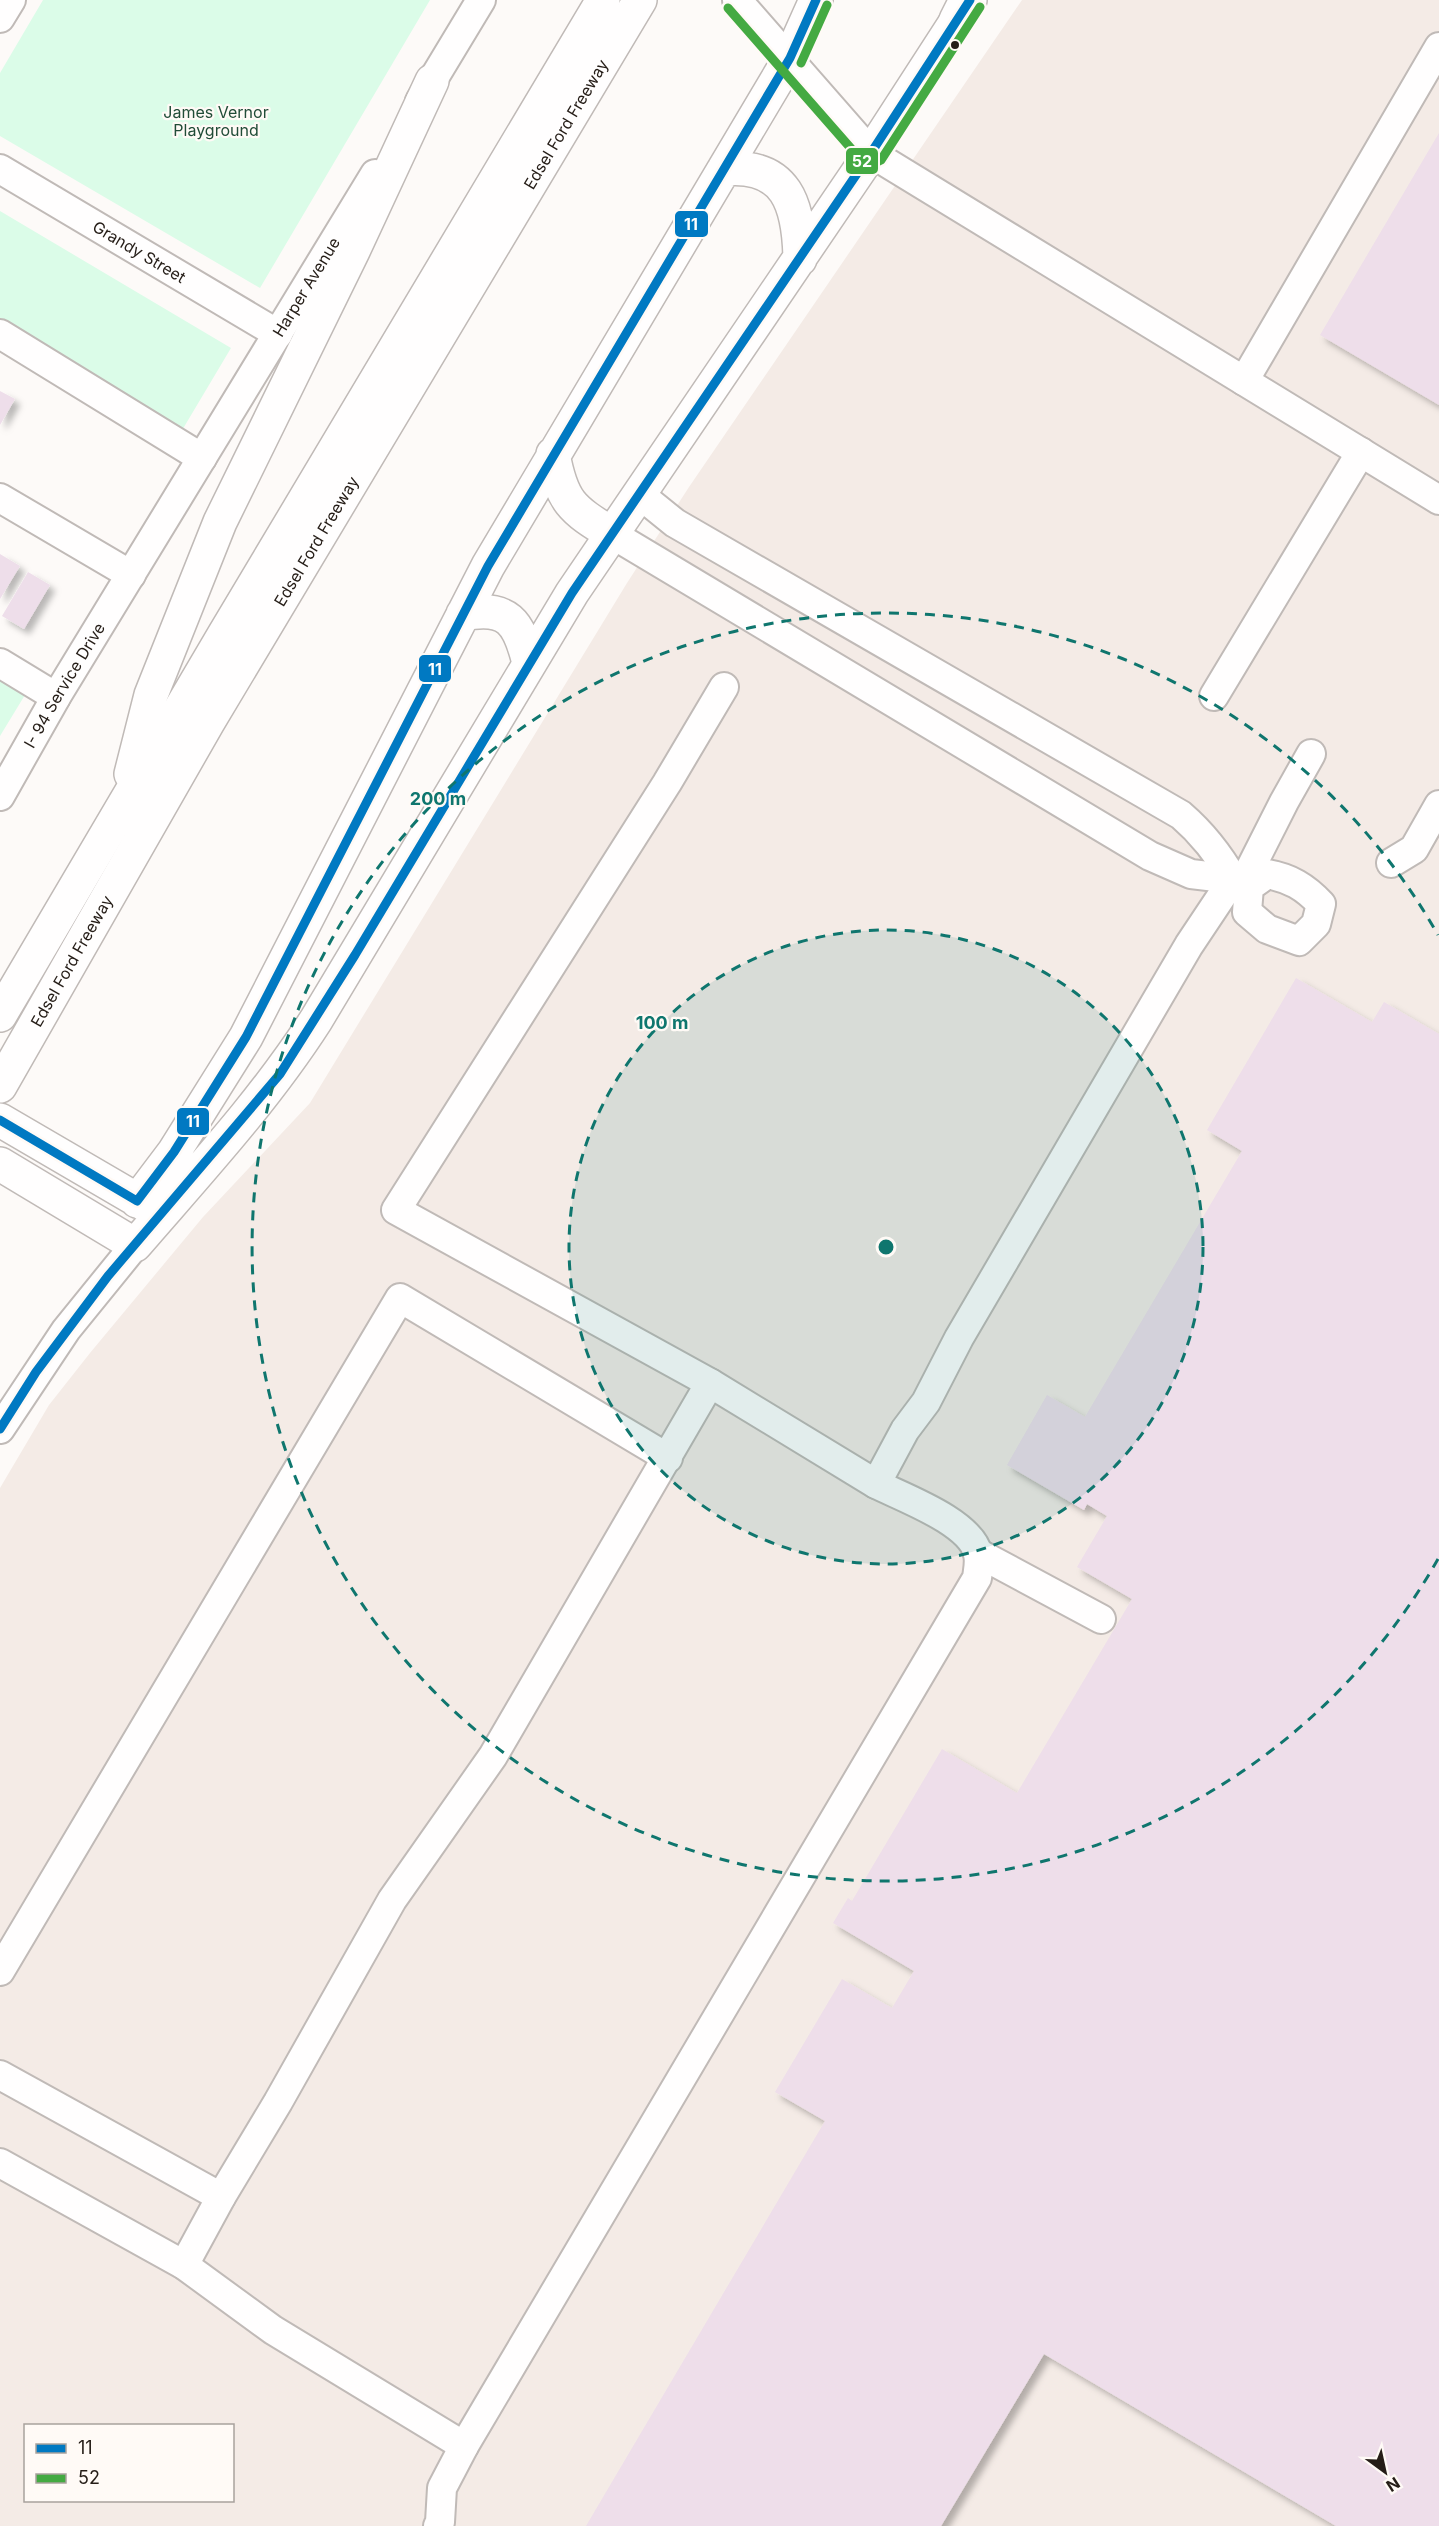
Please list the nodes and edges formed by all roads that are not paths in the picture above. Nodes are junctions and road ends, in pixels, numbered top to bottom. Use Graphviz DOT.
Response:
graph roads {
  1 [pos="481,0"];
  2 [pos="603,0"];
  3 [pos="640,0"];
  4 [pos="737,0"];
  5 [pos="816,0"];
  6 [pos="964,7"];
  7 [pos="1439,47"];
  8 [pos="790,58"];
  9 [pos="432,81"];
  10 [pos="872,153"];
  11 [pos="0,169"];
  12 [pos="724,170"];
  13 [pos="800,259"];
  14 [pos="0,334"];
  15 [pos="278,334"];
  16 [pos="1244,381"];
  17 [pos="1361,452"];
  18 [pos="553,454"];
  19 [pos="202,458"];
  20 [pos="639,494"];
  21 [pos="0,498"];
  22 [pos="1439,501"];
  23 [pos="612,534"];
  24 [pos="131,575"];
  25 [pos="463,614"];
  26 [pos="0,663"];
  27 [pos="529,663"];
  28 [pos="724,687"];
  29 [pos="1214,696"];
  30 [pos="56,697"];
  31 [pos="1311,754"];
  32 [pos="0,796"];
  33 [pos="1439,805"];
  34 [pos="122,808"];
  35 [pos="1391,863"];
  36 [pos="1241,884"];
  37 [pos="0,1015"];
  38 [pos="8,1073"];
  39 [pos="0,1104"];
  40 [pos="0,1120"];
  41 [pos="0,1164"];
  42 [pos="149,1208"];
  43 [pos="135,1245"];
  44 [pos="710,1383"];
  45 [pos="0,1429"];
  46 [pos="668,1458"];
  47 [pos="876,1484"];
  48 [pos="978,1553"];
  49 [pos="1101,1619"];
  50 [pos="0,1971"];
  51 [pos="0,2075"];
  52 [pos="0,2163"];
  53 [pos="221,2197"];
  54 [pos="184,2265"];
  55 [pos="464,2446"];
  56 [pos="442,2525"];
  1 -- 9 [label="street, Harper Avenue"];
  2 -- 34 [label="main road, Edsel Ford Freeway"];
  3 -- 38 [label="main road, Edsel Ford Freeway"];
  4 -- 8 [label="street"];
  5 -- 8 [label="main road"];
  6 -- 10 [label="main road"];
  7 -- 16 [label="street"];
  8 -- 10 [label="street"];
  8 -- 12 [label="main road"];
  9 -- 15 [label="street, Harper Avenue"];
  9 -- 34 [label="main road"];
  10 -- 13 [label="main road"];
  10 -- 16 [label="street"];
  11 -- 15 [label="street, Grandy Street"];
  12 -- 13 [label="main road"];
  12 -- 18 [label="main road"];
  13 -- 20 [label="main road"];
  14 -- 19 [label="street"];
  15 -- 19 [label="street, Harper Avenue"];
  16 -- 17 [label="street"];
  17 -- 22 [label="street"];
  17 -- 29 [label="street"];
  18 -- 23 [label="main road"];
  18 -- 25 [label="main road"];
  19 -- 24 [label="street, Harper Avenue"];
  20 -- 23 [label="main road"];
  20 -- 36 [label="street"];
  21 -- 24 [label="street"];
  23 -- 27 [label="main road"];
  23 -- 36 [label="street"];
  24 -- 30 [label="street, I- 94 Service Drive"];
  25 -- 27 [label="main road"];
  25 -- 42 [label="main road"];
  26 -- 30 [label="street"];
  27 -- 42 [label="main road"];
  28 -- 44 [label="street"];
  30 -- 32 [label="street, I- 94 Service Drive"];
  31 -- 36 [label="street"];
  33 -- 35 [label="street"];
  34 -- 37 [label="main road, Edsel Ford Freeway"];
  36 -- 47 [label="street"];
  38 -- 39 [label="main road, Edsel Ford Freeway"];
  40 -- 42 [label="main road"];
  41 -- 43 [label="main road"];
  42 -- 43 [label="main road"];
  43 -- 45 [label="street"];
  44 -- 46 [label="street"];
  44 -- 47 [label="street"];
  46 -- 50 [label="street"];
  46 -- 53 [label="street"];
  47 -- 48 [label="street"];
  48 -- 49 [label="street"];
  48 -- 55 [label="street"];
  51 -- 53 [label="street"];
  52 -- 54 [label="street"];
  53 -- 54 [label="street"];
  54 -- 55 [label="street"];
  55 -- 56 [label="street"];
}
